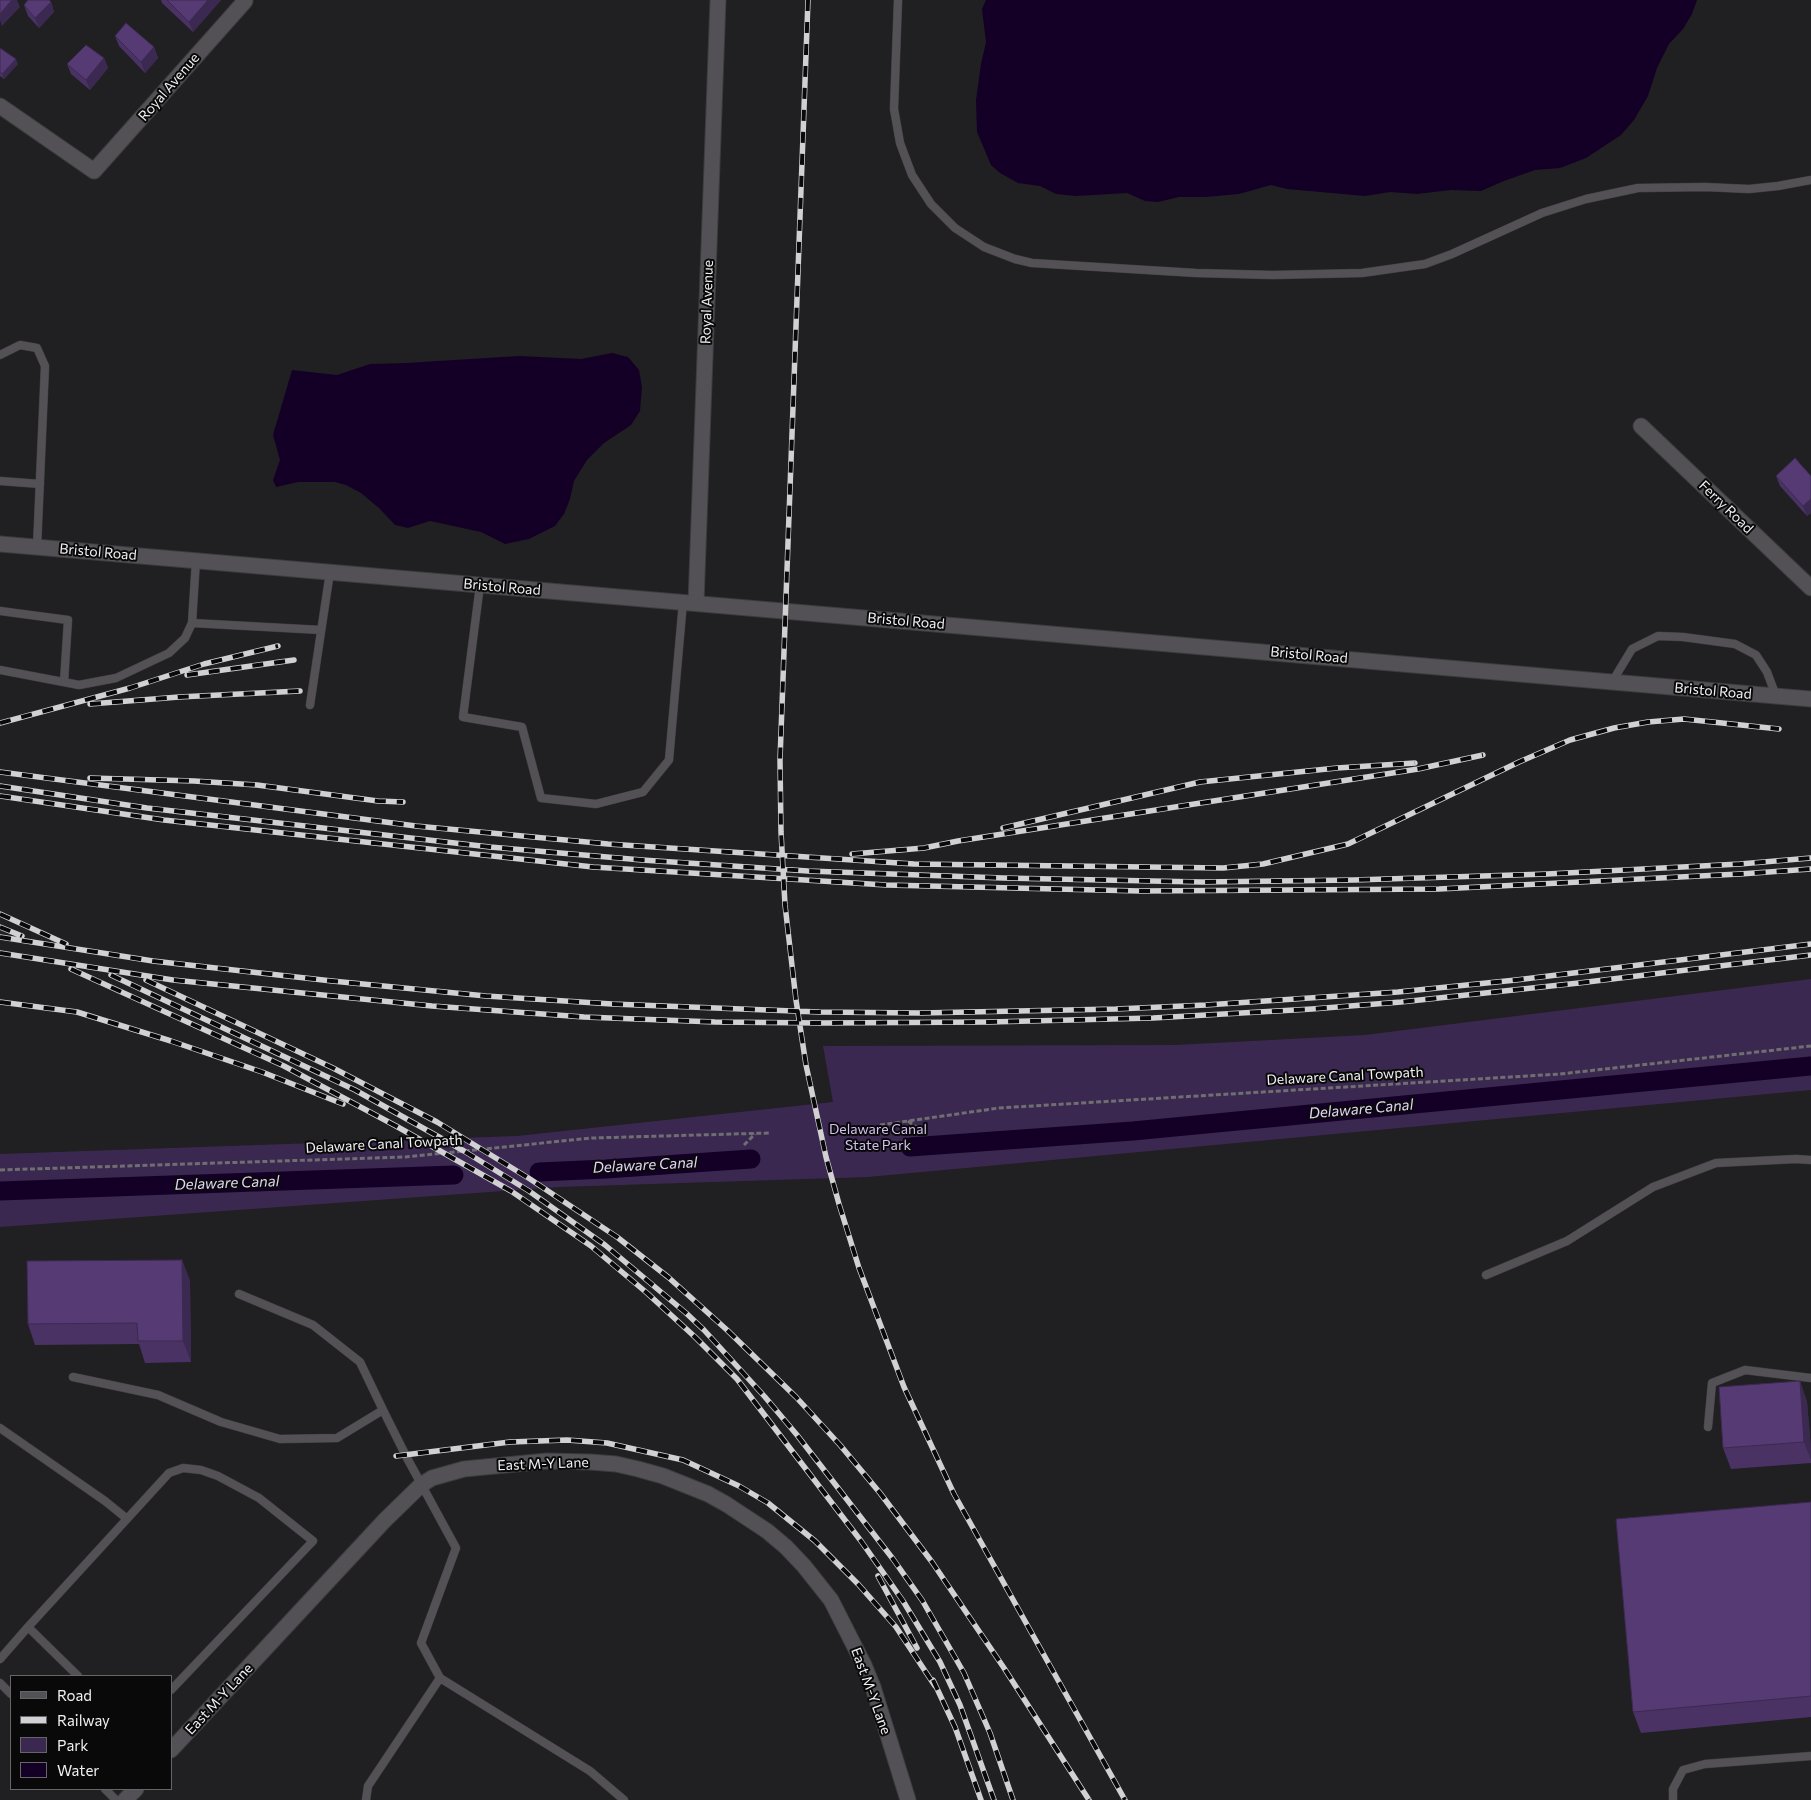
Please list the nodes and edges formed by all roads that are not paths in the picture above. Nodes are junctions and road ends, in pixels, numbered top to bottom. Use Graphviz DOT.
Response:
graph roads {
  1 [pos="718,0"];
  2 [pos="898,0"];
  3 [pos="244,1"];
  4 [pos="0,106"];
  5 [pos="1811,180"];
  6 [pos="0,355"];
  7 [pos="1641,426"];
  8 [pos="0,481"];
  9 [pos="40,484"];
  10 [pos="0,544"];
  11 [pos="37,547"];
  12 [pos="196,560"];
  13 [pos="330,572"];
  14 [pos="480,585"];
  15 [pos="1811,588"];
  16 [pos="689,603"];
  17 [pos="0,611"];
  18 [pos="192,623"];
  19 [pos="321,630"];
  20 [pos="0,670"];
  21 [pos="64,682"];
  22 [pos="1612,682"];
  23 [pos="1776,696"];
  24 [pos="1811,699"];
  25 [pos="310,705"];
  26 [pos="1811,1160"];
  27 [pos="1486,1275"];
  28 [pos="239,1294"];
  29 [pos="73,1378"];
  30 [pos="1811,1378"];
  31 [pos="383,1410"];
  32 [pos="1708,1427"];
  33 [pos="0,1428"];
  34 [pos="421,1485"];
  35 [pos="126,1518"];
  36 [pos="28,1627"];
  37 [pos="0,1659"];
  38 [pos="77,1675"];
  39 [pos="440,1678"];
  40 [pos="0,1683"];
  41 [pos="172,1689"];
  42 [pos="10,1693"];
  43 [pos="172,1749"];
  44 [pos="1811,1756"];
  45 [pos="106,1790"];
  46 [pos="135,1790"];
  47 [pos="116,1800"];
  48 [pos="125,1800"];
  49 [pos="366,1800"];
  50 [pos="624,1800"];
  51 [pos="908,1800"];
  52 [pos="1674,1800"];
  1 -- 16 [label="street, Royal Avenue"];
  2 -- 5 [label="lane"];
  3 -- 4 [label="street, Royal Avenue"];
  6 -- 9 [label="lane"];
  7 -- 15 [label="street, Ferry Road"];
  8 -- 9 [label="lane"];
  9 -- 11 [label="lane"];
  10 -- 11 [label="street, Bristol Road"];
  11 -- 12 [label="street, Bristol Road"];
  12 -- 13 [label="street, Bristol Road"];
  12 -- 18 [label="lane"];
  13 -- 14 [label="street, Bristol Road"];
  13 -- 19 [label="lane"];
  14 -- 16 [label="street, Bristol Road"];
  14 -- 16 [label="lane"];
  16 -- 22 [label="street, Bristol Road"];
  17 -- 21 [label="lane"];
  18 -- 19 [label="lane"];
  18 -- 21 [label="lane"];
  19 -- 25 [label="lane"];
  20 -- 21 [label="lane"];
  22 -- 23 [label="street, Bristol Road"];
  22 -- 23 [label="lane"];
  23 -- 24 [label="street, Bristol Road"];
  26 -- 27 [label="lane"];
  28 -- 31 [label="lane"];
  29 -- 31 [label="lane"];
  30 -- 32 [label="lane"];
  31 -- 34 [label="lane"];
  33 -- 35 [label="lane"];
  34 -- 39 [label="lane"];
  34 -- 43 [label="street, East M-Y Lane"];
  34 -- 51 [label="street, East M-Y Lane"];
  35 -- 36 [label="lane"];
  35 -- 41 [label="lane"];
  36 -- 37 [label="lane"];
  36 -- 38 [label="lane"];
  39 -- 49 [label="lane"];
  39 -- 50 [label="lane"];
  40 -- 42 [label="lane"];
  44 -- 52 [label="lane"];
  45 -- 47 [label="lane"];
  46 -- 48 [label="street"];
}
